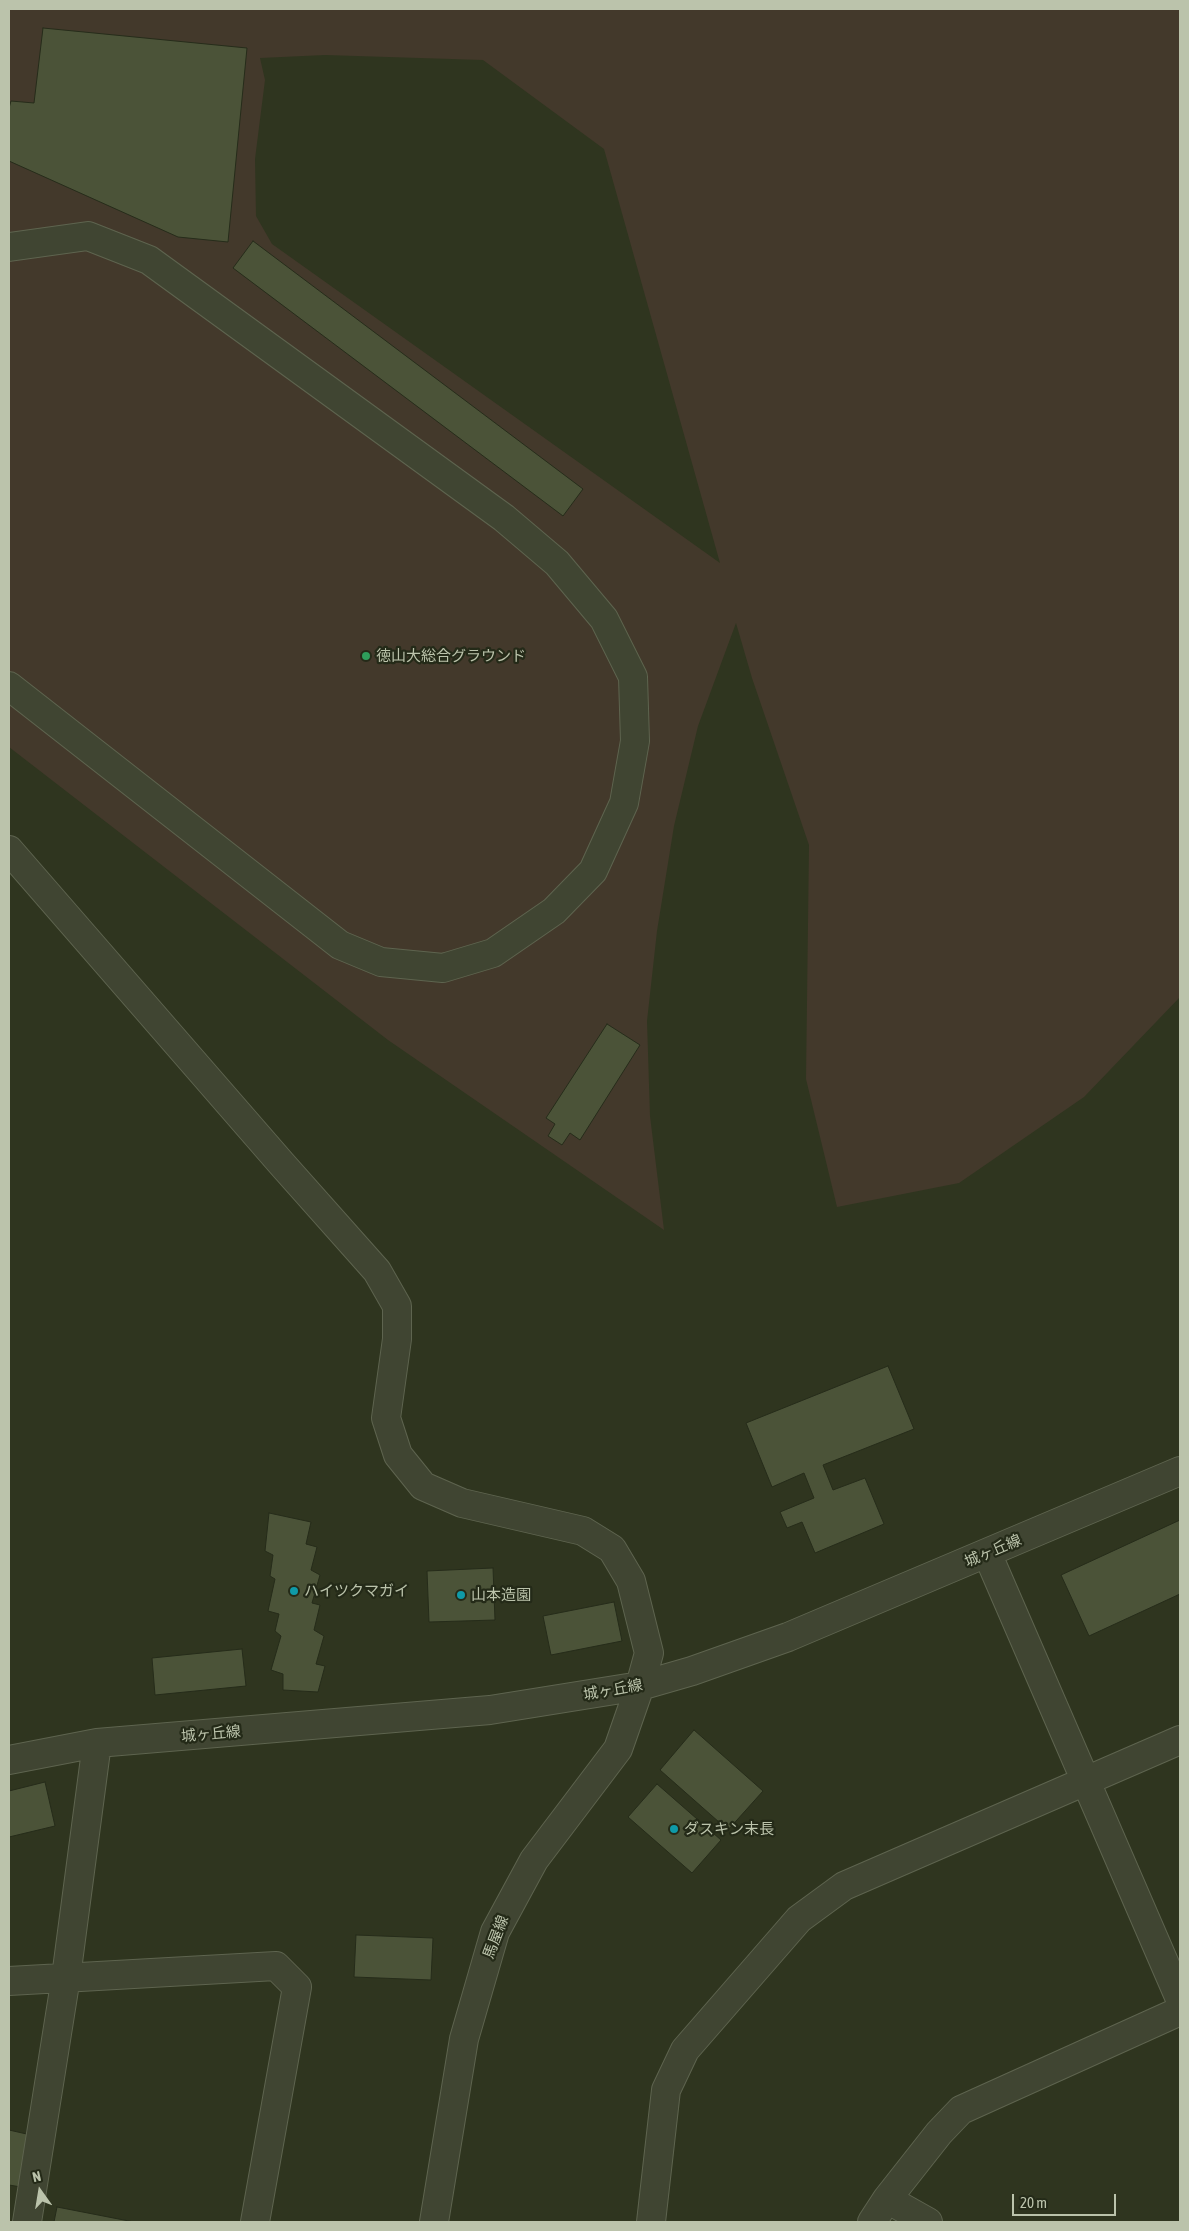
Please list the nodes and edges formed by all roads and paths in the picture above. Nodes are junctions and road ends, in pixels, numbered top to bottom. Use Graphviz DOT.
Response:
graph roads {
  1 [pos="9,247"];
  2 [pos="9,686"];
  3 [pos="9,850"];
  4 [pos="1180,1471"];
  5 [pos="987,1554"];
  6 [pos="640,1686"];
  7 [pos="1180,1740"];
  8 [pos="97,1743"];
  9 [pos="9,1760"];
  10 [pos="1086,1779"];
  11 [pos="66,1977"];
  12 [pos="9,1981"];
  13 [pos="1180,2000"];
  14 [pos="1180,2011"];
  15 [pos="887,2199"];
  16 [pos="28,2222"];
  17 [pos="255,2222"];
  18 [pos="434,2222"];
  19 [pos="651,2222"];
  20 [pos="872,2222"];
  21 [pos="928,2222"];
  1 -- 2 [label="street"];
  3 -- 6 [label="street, 馬屋線"];
  4 -- 5 [label="street, 城ヶ丘線"];
  5 -- 6 [label="street, 城ヶ丘線"];
  5 -- 10 [label="street"];
  6 -- 8 [label="street, 城ヶ丘線"];
  6 -- 18 [label="street, 馬屋線"];
  7 -- 10 [label="street"];
  8 -- 9 [label="street, 城ヶ丘線"];
  8 -- 11 [label="street"];
  10 -- 13 [label="street"];
  10 -- 19 [label="street"];
  11 -- 12 [label="street"];
  11 -- 16 [label="street"];
  11 -- 17 [label="street"];
  14 -- 15 [label="street"];
  15 -- 20 [label="street"];
  15 -- 21 [label="street"];
}
